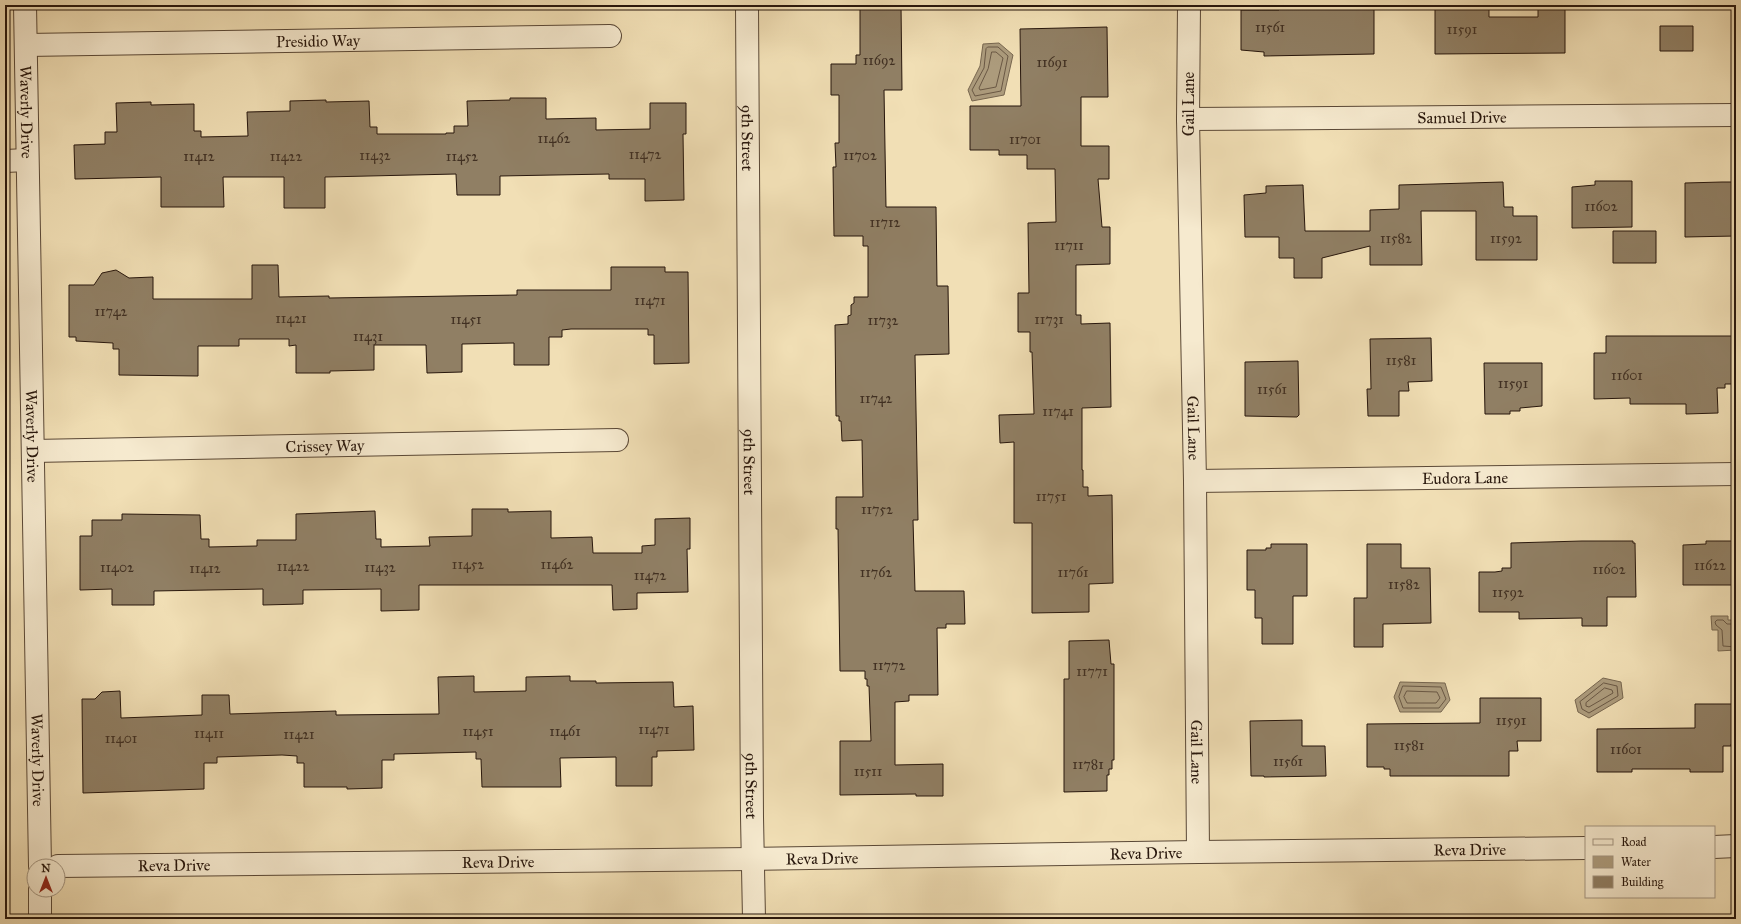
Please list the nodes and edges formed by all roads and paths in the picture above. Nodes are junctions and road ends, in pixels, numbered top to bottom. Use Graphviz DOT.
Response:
graph roads {
  1 [pos="25,5"];
  2 [pos="746,5"];
  3 [pos="1189,5"];
  4 [pos="610,36"];
  5 [pos="26,45"];
  6 [pos="1736,115"];
  7 [pos="1188,120"];
  8 [pos="27,160"];
  9 [pos="5,161"];
  10 [pos="617,440"];
  11 [pos="33,451"];
  12 [pos="1736,474"];
  13 [pos="1195,481"];
  14 [pos="1736,846"];
  15 [pos="1715,847"];
  16 [pos="1585,848"];
  17 [pos="1198,852"];
  18 [pos="40,858"];
  19 [pos="752,859"];
  20 [pos="66,866"];
  21 [pos="40,898"];
  22 [pos="40,919"];
  23 [pos="754,919"];
  1 -- 5 [label="street, Waverly Drive"];
  2 -- 19 [label="street, 9th Street"];
  3 -- 7 [label="street, Gail Lane"];
  4 -- 5 [label="street, Presidio Way"];
  5 -- 8 [label="street, Waverly Drive"];
  6 -- 7 [label="street, Samuel Drive"];
  7 -- 13 [label="street, Gail Lane"];
  8 -- 9 [label="street"];
  8 -- 11 [label="street, Waverly Drive"];
  10 -- 11 [label="street, Crissey Way"];
  11 -- 18 [label="street, Waverly Drive"];
  12 -- 13 [label="street, Eudora Lane"];
  13 -- 17 [label="street, Gail Lane"];
  14 -- 15 [label="street"];
  16 -- 17 [label="street, Reva Drive"];
  17 -- 19 [label="street, Reva Drive"];
  19 -- 20 [label="street, Reva Drive"];
  19 -- 23 [label="street, 9th Street"];
  21 -- 22 [label="street"];
}
